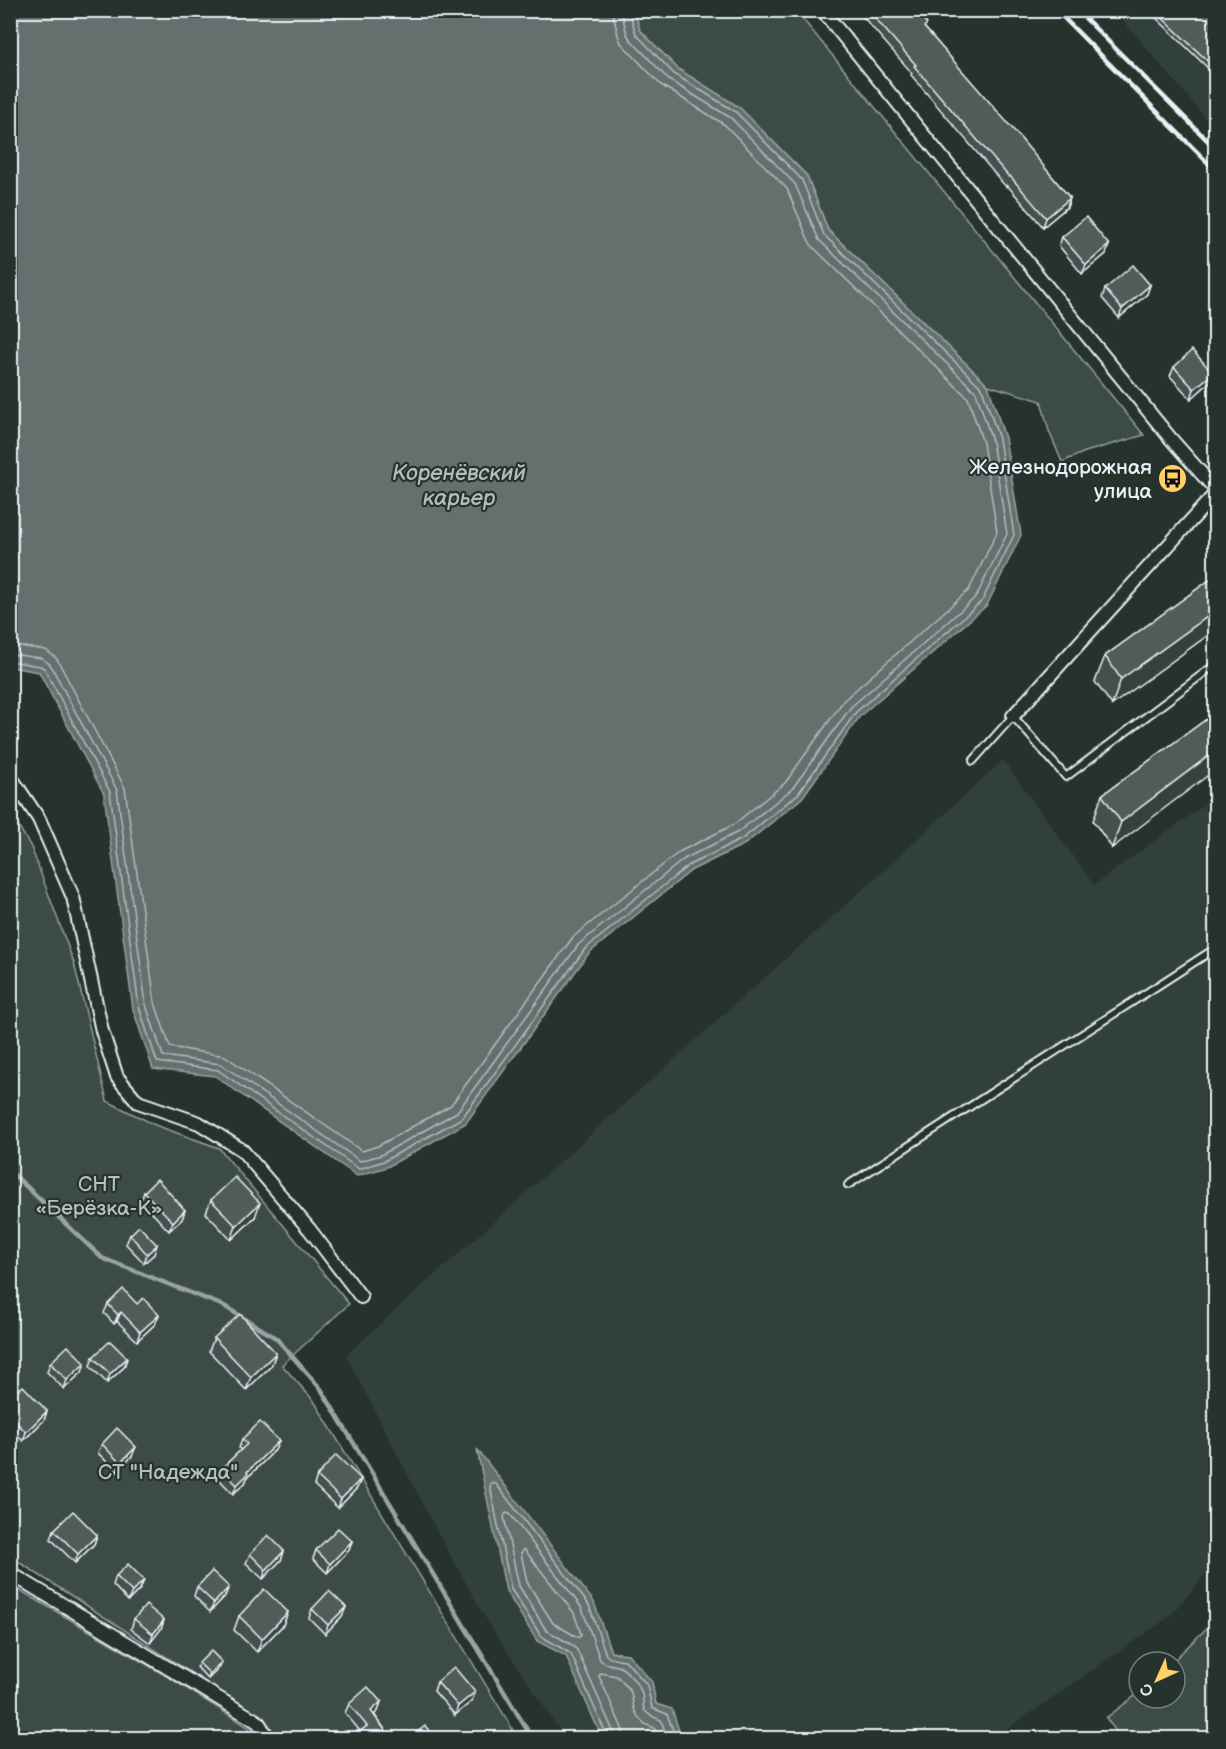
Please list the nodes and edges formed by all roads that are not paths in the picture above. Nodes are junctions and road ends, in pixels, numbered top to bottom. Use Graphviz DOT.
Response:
graph roads {
  1 [pos="822,10"];
  2 [pos="1215,491"];
  3 [pos="1215,664"];
  4 [pos="1013,716"];
  5 [pos="973,760"];
  6 [pos="10,776"];
  7 [pos="1215,948"];
  8 [pos="848,1185"];
  9 [pos="361,1297"];
  10 [pos="10,1573"];
  11 [pos="268,1738"];
  1 -- 2 [label="street"];
  2 -- 4 [label="street"];
  3 -- 4 [label="lane"];
  4 -- 5 [label="lane"];
  6 -- 9 [label="street"];
  7 -- 8 [label="lane"];
  10 -- 11 [label="street"];
}
